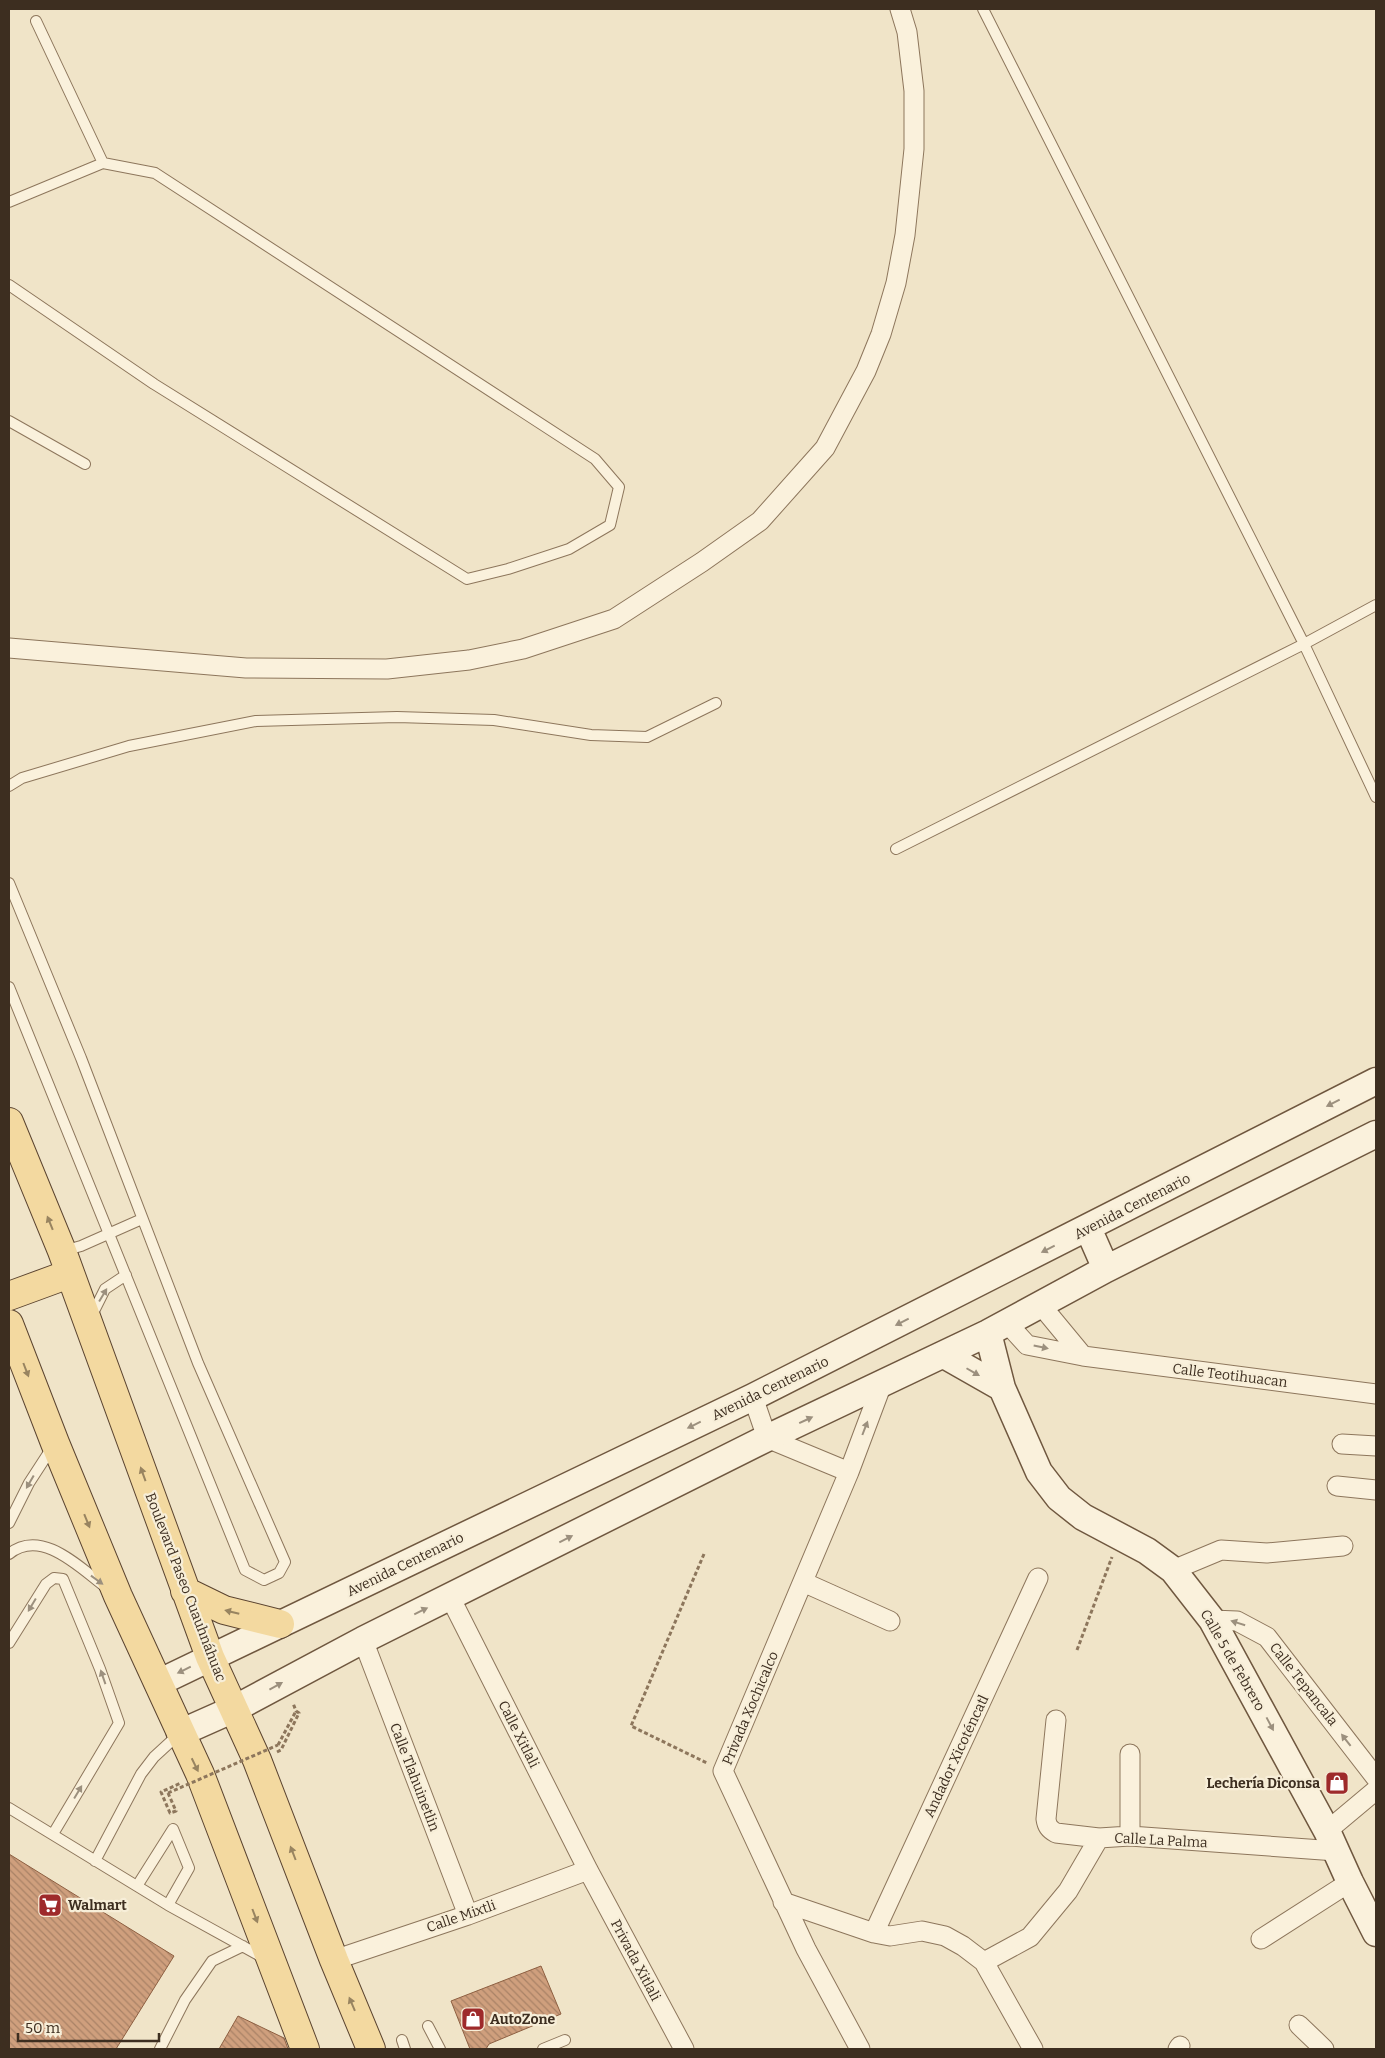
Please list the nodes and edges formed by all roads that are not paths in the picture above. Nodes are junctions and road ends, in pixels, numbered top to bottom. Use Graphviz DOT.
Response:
graph roads {
  1 [pos="900,9"];
  2 [pos="983,9"];
  3 [pos="36,21"];
  4 [pos="103,163"];
  5 [pos="9,202"];
  6 [pos="9,286"];
  7 [pos="9,421"];
  8 [pos="85,464"];
  9 [pos="1376,605"];
  10 [pos="1304,644"];
  11 [pos="9,648"];
  12 [pos="716,703"];
  13 [pos="9,786"];
  14 [pos="1376,797"];
  15 [pos="896,848"];
  16 [pos="9,883"];
  17 [pos="9,987"];
  18 [pos="1376,1081"];
  19 [pos="9,1122"];
  20 [pos="1376,1134"];
  21 [pos="142,1219"];
  22 [pos="1088,1228"];
  23 [pos="109,1234"];
  24 [pos="66,1263"];
  25 [pos="1106,1269"];
  26 [pos="126,1275"];
  27 [pos="9,1296"];
  28 [pos="1040,1304"];
  29 [pos="89,1322"];
  30 [pos="9,1324"];
  31 [pos="998,1328"];
  32 [pos="944,1355"];
  33 [pos="1083,1356"];
  34 [pos="882,1384"];
  35 [pos="1002,1388"];
  36 [pos="1376,1394"];
  37 [pos="753,1397"];
  38 [pos="767,1438"];
  39 [pos="55,1443"];
  40 [pos="1342,1444"];
  41 [pos="1376,1446"];
  42 [pos="849,1472"];
  43 [pos="1337,1486"];
  44 [pos="1376,1490"];
  45 [pos="9,1522"];
  46 [pos="1344,1546"];
  47 [pos="9,1554"];
  48 [pos="1173,1570"];
  49 [pos="1038,1578"];
  50 [pos="803,1582"];
  51 [pos="185,1591"];
  52 [pos="118,1596"];
  53 [pos="450,1597"];
  54 [pos="1212,1620"];
  55 [pos="890,1621"];
  56 [pos="280,1624"];
  57 [pos="363,1640"];
  58 [pos="9,1643"];
  59 [pos="210,1657"];
  60 [pos="158,1683"];
  61 [pos="234,1709"];
  62 [pos="1056,1720"];
  63 [pos="180,1734"];
  64 [pos="1130,1754"];
  65 [pos="1376,1778"];
  66 [pos="1376,1790"];
  67 [pos="9,1808"];
  68 [pos="53,1834"];
  69 [pos="1130,1836"];
  70 [pos="1100,1838"];
  71 [pos="1332,1841"];
  72 [pos="96,1861"];
  73 [pos="588,1870"];
  74 [pos="1350,1882"];
  75 [pos="137,1886"];
  76 [pos="783,1902"];
  77 [pos="168,1905"];
  78 [pos="468,1914"];
  79 [pos="1376,1932"];
  80 [pos="874,1933"];
  81 [pos="1261,1939"];
  82 [pos="243,1946"];
  83 [pos="334,1960"];
  84 [pos="272,1962"];
  85 [pos="984,1962"];
  86 [pos="428,2026"];
  87 [pos="1299,2026"];
  88 [pos="565,2040"];
  89 [pos="160,2049"];
  90 [pos="305,2049"];
  91 [pos="371,2049"];
  92 [pos="440,2049"];
  93 [pos="543,2049"];
  94 [pos="684,2049"];
  95 [pos="860,2049"];
  96 [pos="1033,2049"];
  97 [pos="1324,2049"];
  1 -- 11 [label="street"];
  2 -- 10 [label="lane"];
  3 -- 4 [label="lane"];
  4 -- 5 [label="lane"];
  4 -- 6 [label="lane"];
  7 -- 8 [label="lane"];
  9 -- 10 [label="lane"];
  10 -- 14 [label="lane"];
  10 -- 15 [label="lane"];
  12 -- 13 [label="lane"];
  16 -- 21 [label="lane"];
  17 -- 23 [label="lane"];
  18 -- 22 [label="street, Avenida Centenario, one-way"];
  24 -- 19 [label="main road, Boulevard Paseo Cuauhnáhuac, one-way"];
  20 -- 25 [label="street"];
  21 -- 23 [label="lane"];
  21 -- 26 [label="lane"];
  22 -- 25 [label="street"];
  22 -- 37 [label="street, Avenida Centenario, one-way"];
  23 -- 24 [label="lane"];
  23 -- 26 [label="lane"];
  24 -- 27 [label="main road"];
  24 -- 29 [label="main road, Boulevard Paseo Cuauhnáhuac"];
  25 -- 28 [label="street"];
  29 -- 26 [label="lane, one-way"];
  28 -- 31 [label="street"];
  28 -- 33 [label="street"];
  51 -- 29 [label="main road, Boulevard Paseo Cuauhnáhuac, one-way"];
  30 -- 39 [label="main road, one-way"];
  31 -- 32 [label="street"];
  31 -- 33 [label="street, Calle Teotihuacan, one-way"];
  31 -- 35 [label="street, Calle 5 de Febrero"];
  32 -- 34 [label="street"];
  32 -- 35 [label="street, one-way"];
  33 -- 36 [label="street, Calle Teotihuacan"];
  38 -- 34 [label="street, one-way"];
  42 -- 34 [label="street, Privada Xochicalco, one-way"];
  35 -- 48 [label="street, Calle 5 de Febrero"];
  37 -- 38 [label="street"];
  37 -- 56 [label="street, Avenida Centenario, one-way"];
  38 -- 42 [label="street"];
  53 -- 38 [label="street, one-way"];
  39 -- 45 [label="lane, one-way"];
  39 -- 52 [label="main road, one-way"];
  40 -- 41 [label="street"];
  42 -- 50 [label="street, Privada Xochicalco"];
  43 -- 44 [label="street"];
  46 -- 48 [label="street"];
  47 -- 52 [label="lane, one-way"];
  48 -- 54 [label="street, Calle 5 de Febrero"];
  49 -- 80 [label="street, Andador Xicoténcatl"];
  50 -- 55 [label="street"];
  50 -- 76 [label="street, Privada Xochicalco"];
  56 -- 51 [label="main road, one-way"];
  51 -- 59 [label="main road, Boulevard Paseo Cuauhnáhuac"];
  52 -- 60 [label="main road"];
  57 -- 53 [label="street, one-way"];
  53 -- 73 [label="street, Calle Xitlali"];
  65 -- 54 [label="street, Calle Tepancala, one-way"];
  54 -- 71 [label="street, Calle 5 de Febrero, one-way"];
  56 -- 59 [label="street, Avenida Centenario"];
  61 -- 57 [label="street, one-way"];
  57 -- 78 [label="street, Calle Tlahuinetlin"];
  68 -- 58 [label="lane, one-way"];
  59 -- 60 [label="street, Avenida Centenario, one-way"];
  59 -- 61 [label="main road, Boulevard Paseo Cuauhnáhuac"];
  60 -- 63 [label="main road"];
  61 -- 63 [label="street"];
  83 -- 61 [label="main road, Boulevard Paseo Cuauhnáhuac, one-way"];
  62 -- 70 [label="street"];
  63 -- 72 [label="lane"];
  63 -- 84 [label="main road, one-way"];
  64 -- 69 [label="street"];
  66 -- 71 [label="street"];
  67 -- 68 [label="lane"];
  68 -- 72 [label="lane"];
  69 -- 70 [label="street, Calle La Palma"];
  69 -- 71 [label="street, Calle La Palma"];
  70 -- 85 [label="street, Calle La Palma"];
  71 -- 74 [label="street, Calle 5 de Febrero"];
  72 -- 75 [label="lane"];
  73 -- 78 [label="street, Calle Mixtli"];
  73 -- 94 [label="street, Privada Xitlali"];
  74 -- 79 [label="street, Calle 5 de Febrero"];
  74 -- 81 [label="street"];
  75 -- 77 [label="lane"];
  75 -- 77 [label="lane"];
  76 -- 80 [label="street"];
  76 -- 95 [label="street, Privada Xochicalco"];
  77 -- 82 [label="lane"];
  78 -- 83 [label="street, Calle Mixtli"];
  80 -- 85 [label="street"];
  82 -- 84 [label="lane"];
  82 -- 89 [label="lane"];
  91 -- 83 [label="main road, Boulevard Paseo Cuauhnáhuac, one-way"];
  84 -- 90 [label="main road"];
  85 -- 96 [label="street"];
  86 -- 92 [label="lane"];
  87 -- 97 [label="street"];
  88 -- 93 [label="lane"];
}
